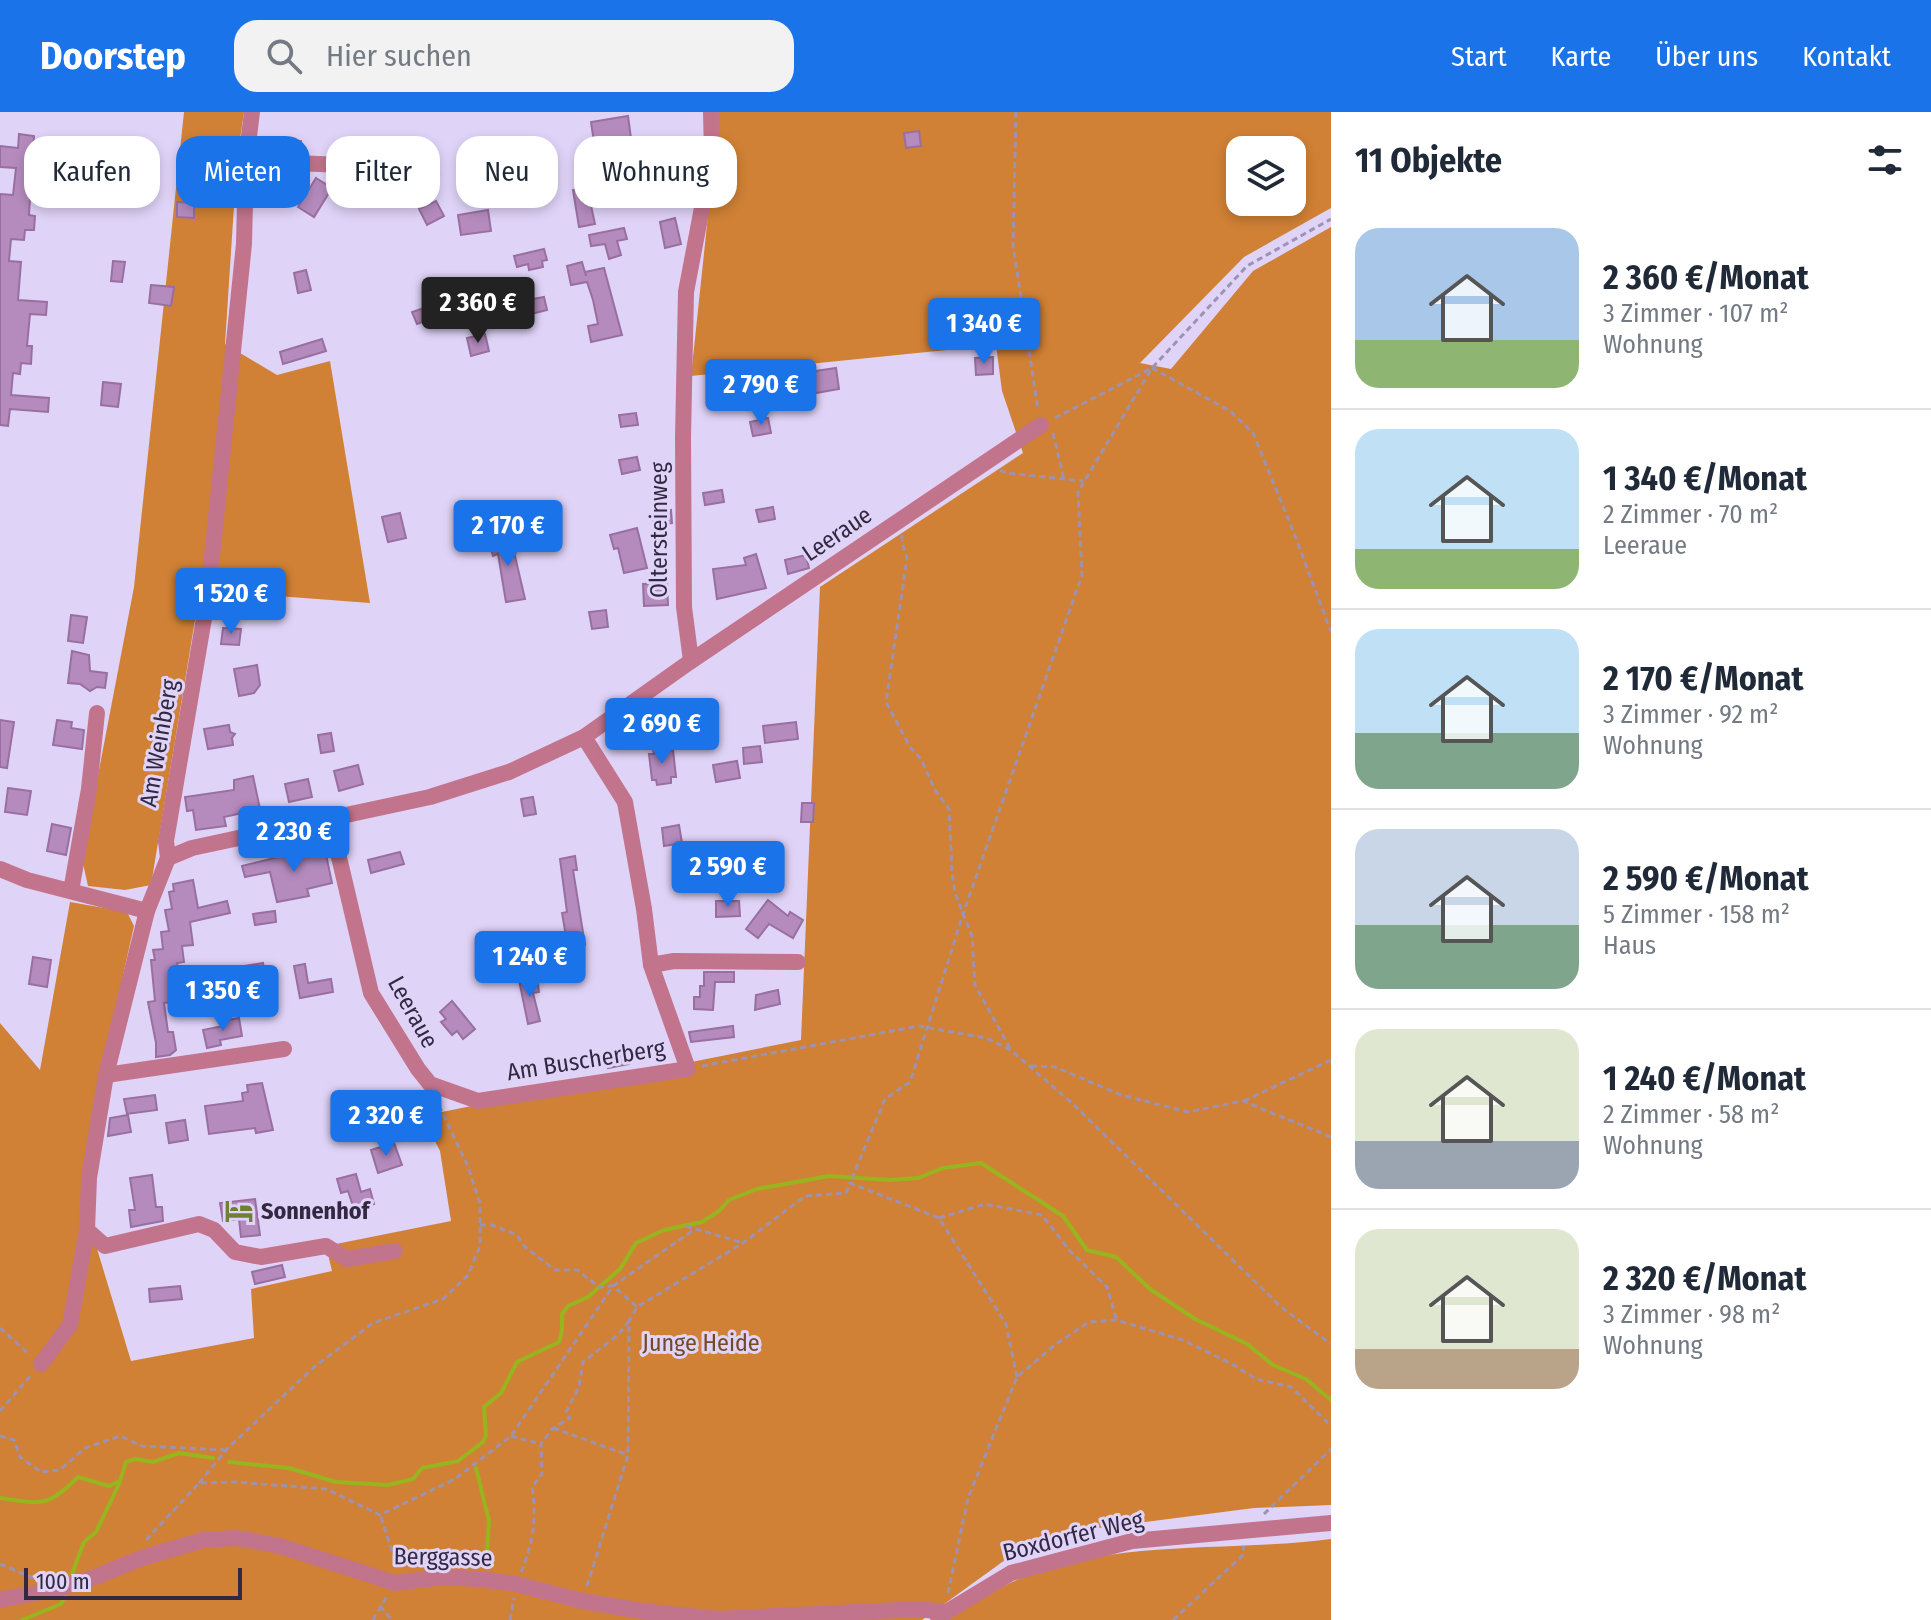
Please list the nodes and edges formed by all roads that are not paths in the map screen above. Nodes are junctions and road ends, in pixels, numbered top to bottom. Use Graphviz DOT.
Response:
graph roads {
  1 [pos="252,112"];
  2 [pos="711,112"];
  3 [pos="249,136"];
  4 [pos="245,208"];
  5 [pos="1046,423"];
  6 [pos="691,661"];
  7 [pos="97,713"];
  8 [pos="584,737"];
  9 [pos="330,819"];
  10 [pos="168,858"];
  11 [pos="0,869"];
  12 [pos="71,891"];
  13 [pos="147,911"];
  14 [pos="798,962"];
  15 [pos="651,965"];
  16 [pos="284,1049"];
  17 [pos="106,1075"];
  18 [pos="430,1084"];
  19 [pos="87,1230"];
  20 [pos="395,1251"];
  21 [pos="41,1364"];
  22 [pos="1331,1523"];
  23 [pos="0,1600"];
  24 [pos="939,1616"];
  1 -- 3 [label="street, Am Weinberg"];
  2 -- 6 [label="street, Oltersteinweg"];
  4 -- 10 [label="street, Am Weinberg"];
  5 -- 6 [label="street, Leeraue"];
  6 -- 8 [label="street, Leeraue"];
  7 -- 12 [label="street"];
  8 -- 9 [label="street, Leeraue"];
  8 -- 15 [label="street, Am Buscherberg"];
  9 -- 10 [label="street, Leeraue"];
  9 -- 18 [label="street, Leeraue"];
  10 -- 13 [label="street, Am Weinberg"];
  11 -- 12 [label="street"];
  12 -- 13 [label="street"];
  13 -- 17 [label="street, Am Weinberg"];
  14 -- 15 [label="street"];
  15 -- 18 [label="street, Am Buscherberg"];
  16 -- 17 [label="street"];
  17 -- 19 [label="street, Am Weinberg"];
  19 -- 20 [label="street"];
  19 -- 21 [label="street, Am Weinberg"];
  22 -- 24 [label="street, Boxdorfer Weg"];
  23 -- 24 [label="street, Berggasse"];
}
